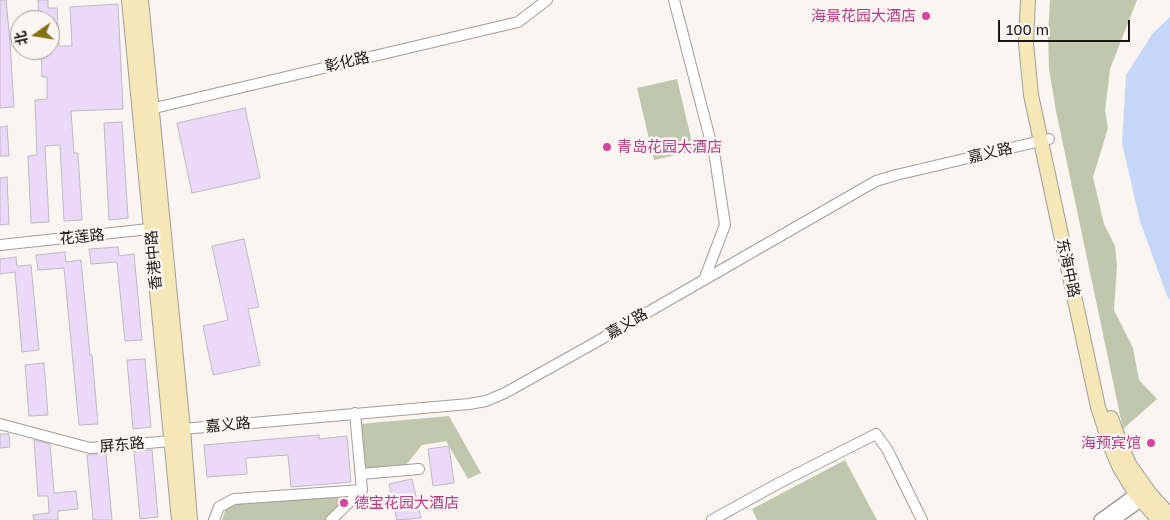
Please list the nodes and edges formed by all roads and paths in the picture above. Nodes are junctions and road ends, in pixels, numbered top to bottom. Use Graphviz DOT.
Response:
graph roads {
  1 [pos="128,0"];
  2 [pos="141,0"];
  3 [pos="547,0"];
  4 [pos="674,0"];
  5 [pos="1028,0"];
  6 [pos="1037,0"];
  7 [pos="146,110"];
  8 [pos="1044,141"];
  9 [pos="157,228"];
  10 [pos="0,245"];
  11 [pos="704,280"];
  12 [pos="354,413"];
  13 [pos="0,424"];
  14 [pos="183,429"];
  15 [pos="171,441"];
  16 [pos="419,469"];
  17 [pos="361,474"];
  18 [pos="362,490"];
  19 [pos="1143,494"];
  20 [pos="1170,516"];
  21 [pos="179,520"];
  22 [pos="190,520"];
  23 [pos="214,520"];
  24 [pos="331,520"];
  25 [pos="712,520"];
  26 [pos="922,520"];
  27 [pos="1100,520"];
  28 [pos="1114,520"];
  29 [pos="1159,520"];
  1 -- 7 [label="main road, 香港中路"];
  2 -- 7 [label="main road, 香港中路"];
  3 -- 7 [label="street, 彰化路"];
  4 -- 11 [label="street"];
  5 -- 8 [label="main road, 东海中路"];
  6 -- 8 [label="main road, 东海中路"];
  7 -- 9 [label="main road, 香港中路"];
  8 -- 11 [label="street, 嘉义路"];
  8 -- 19 [label="main road, 东海中路"];
  9 -- 10 [label="street, 花莲路"];
  9 -- 14 [label="main road, 香港中路"];
  9 -- 15 [label="main road, 香港中路"];
  11 -- 12 [label="street, 嘉义路"];
  12 -- 14 [label="street, 嘉义路"];
  12 -- 17 [label="street"];
  13 -- 15 [label="street, 屏东路"];
  14 -- 15 [label="street"];
  14 -- 22 [label="main road, 香港中路"];
  15 -- 21 [label="main road, 香港中路"];
  16 -- 17 [label="street"];
  17 -- 18 [label="street"];
  18 -- 23 [label="street"];
  18 -- 24 [label="street"];
  19 -- 20 [label="main road, 东海中路"];
  19 -- 27 [label="street"];
  19 -- 28 [label="street"];
  19 -- 29 [label="main road, 东海中路"];
  25 -- 26 [label="street"];
}
